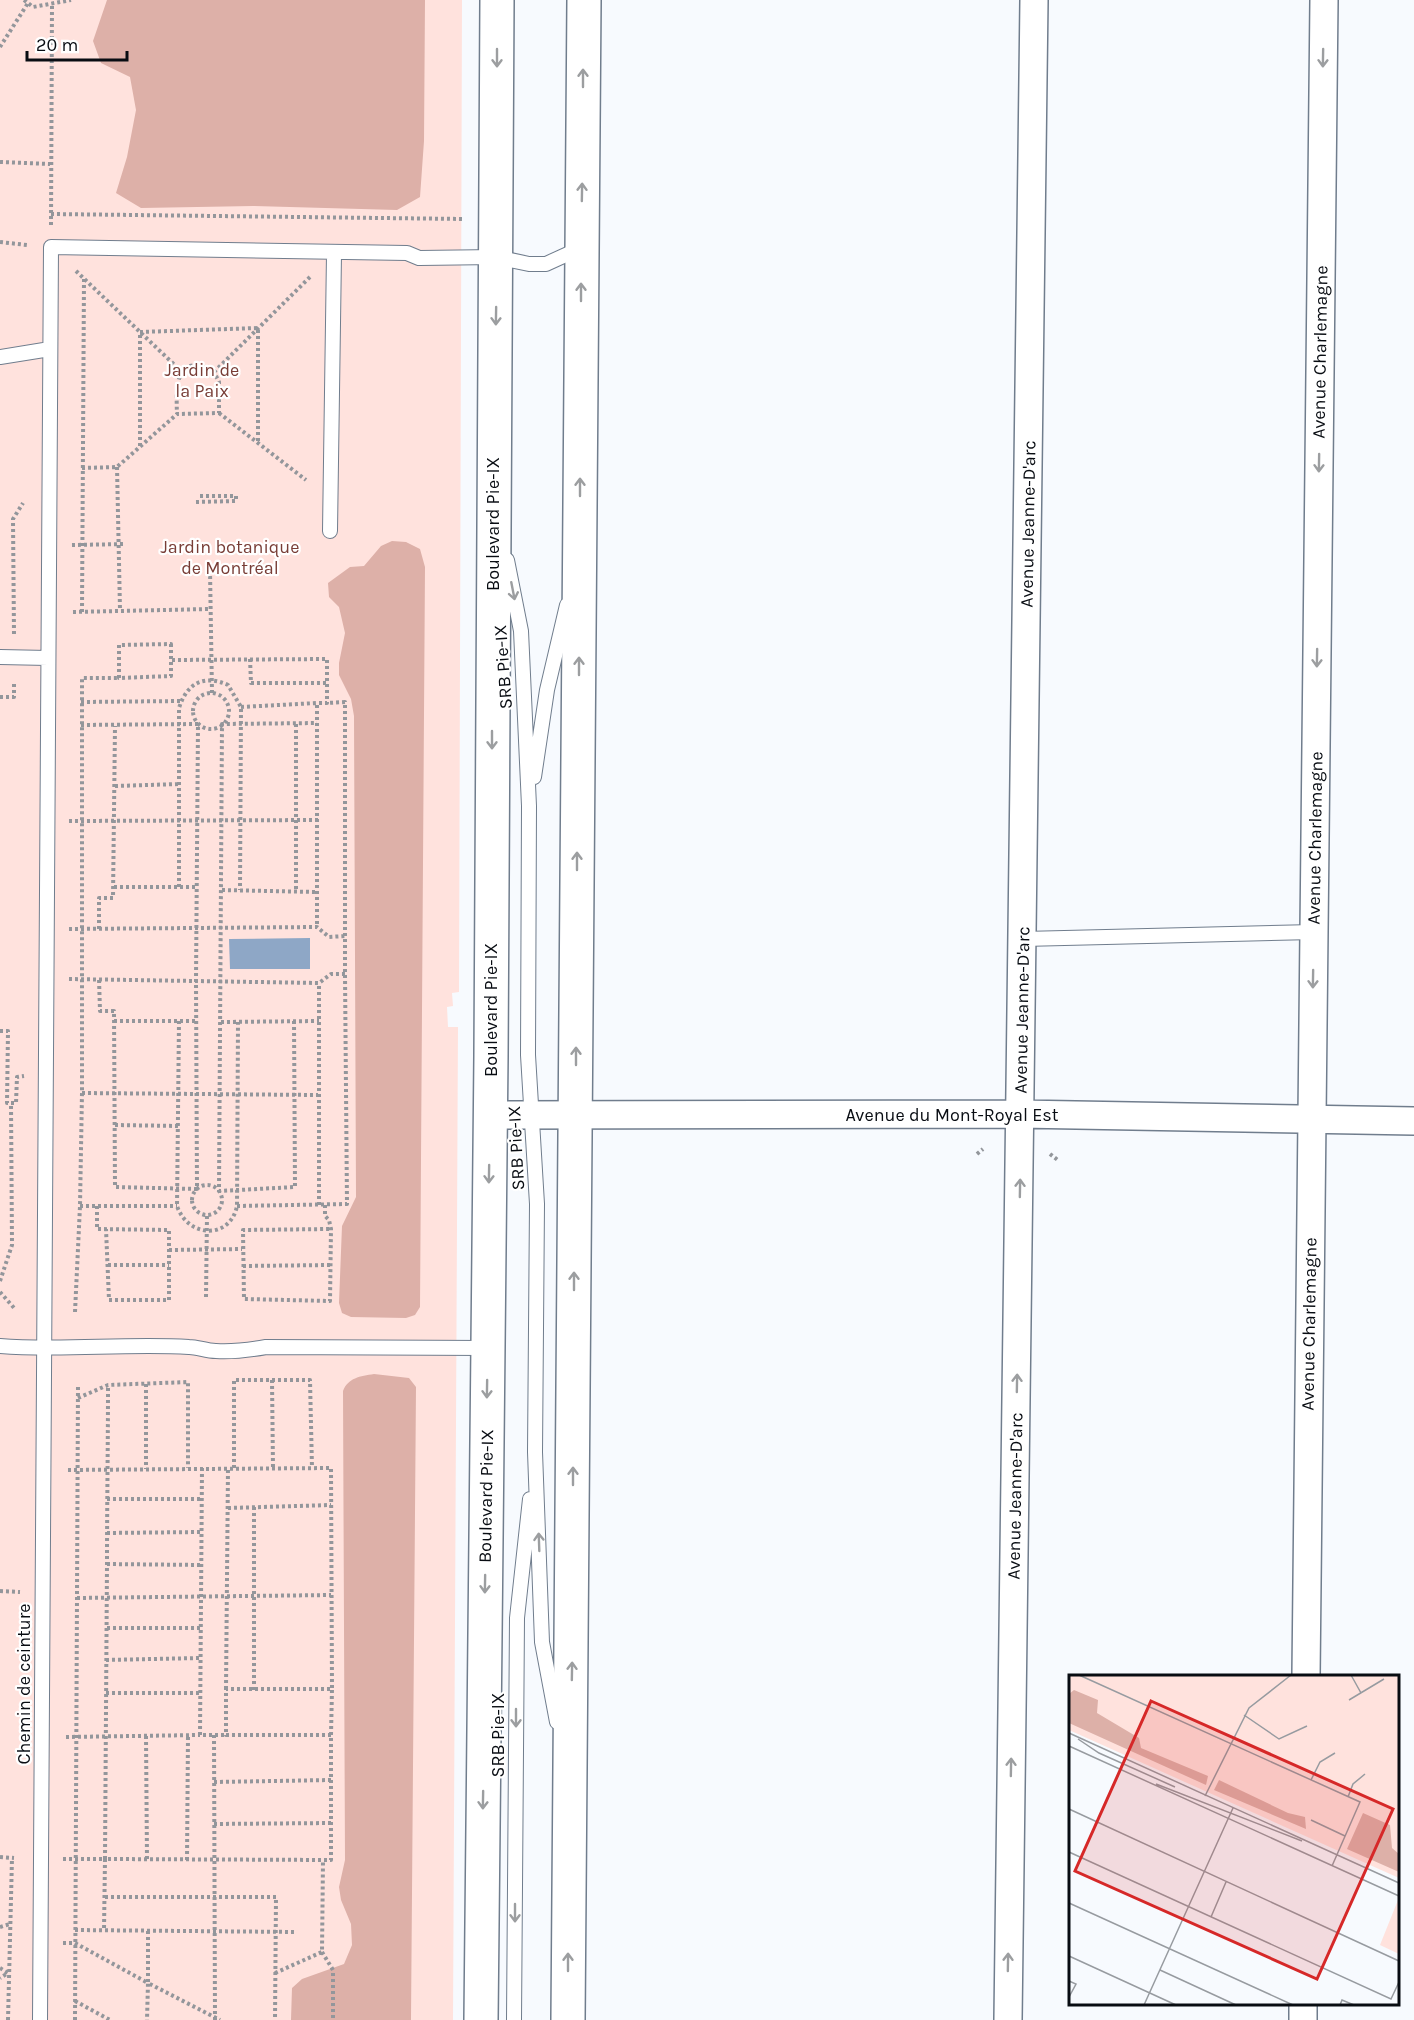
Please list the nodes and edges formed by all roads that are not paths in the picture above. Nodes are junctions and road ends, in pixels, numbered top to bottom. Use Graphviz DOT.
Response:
graph roads {
  1 [pos="497,0"];
  2 [pos="584,0"];
  3 [pos="1034,0"];
  4 [pos="1324,0"];
  5 [pos="582,248"];
  6 [pos="334,254"];
  7 [pos="496,257"];
  8 [pos="50,349"];
  9 [pos="0,357"];
  10 [pos="493,492"];
  11 [pos="330,531"];
  12 [pos="580,545"];
  13 [pos="0,657"];
  14 [pos="48,658"];
  15 [pos="529,806"];
  16 [pos="1314,932"];
  17 [pos="1023,939"];
  18 [pos="1020,1114"];
  19 [pos="490,1115"];
  20 [pos="532,1115"];
  21 [pos="576,1115"];
  22 [pos="1311,1120"];
  23 [pos="1414,1121"];
  24 [pos="0,1346"];
  25 [pos="45,1348"];
  26 [pos="487,1348"];
  27 [pos="536,1452"];
  28 [pos="1306,1675"];
  29 [pos="570,1792"];
  30 [pos="40,2020"];
  31 [pos="481,2020"];
  32 [pos="514,2020"];
  33 [pos="568,2020"];
  34 [pos="1008,2020"];
  1 -- 7 [label="main road, Boulevard Pie-IX, one-way"];
  5 -- 2 [label="main road, one-way"];
  3 -- 17 [label="street, Avenue Jeanne-D'arc"];
  4 -- 16 [label="street, Avenue Charlemagne, one-way"];
  5 -- 7 [label="lane"];
  12 -- 5 [label="main road, one-way"];
  6 -- 7 [label="lane"];
  6 -- 8 [label="lane, Chemin de ceinture"];
  6 -- 11 [label="lane"];
  7 -- 10 [label="main road, Boulevard Pie-IX, one-way"];
  8 -- 9 [label="lane"];
  8 -- 14 [label="lane, Chemin de ceinture"];
  10 -- 15 [label="lane, SRB Pie-IX, one-way"];
  10 -- 19 [label="main road, Boulevard Pie-IX, one-way"];
  12 -- 15 [label="lane, SRB Pie-IX"];
  21 -- 12 [label="main road, one-way"];
  13 -- 14 [label="lane"];
  14 -- 25 [label="lane, Chemin de ceinture"];
  15 -- 20 [label="lane, SRB Pie-IX"];
  16 -- 17 [label="lane"];
  16 -- 22 [label="street, Avenue Charlemagne, one-way"];
  17 -- 18 [label="street, Avenue Jeanne-D'arc"];
  18 -- 21 [label="street, Avenue du Mont-Royal Est"];
  18 -- 22 [label="street, Avenue du Mont-Royal Est"];
  34 -- 18 [label="street, Avenue Jeanne-D'arc, one-way"];
  19 -- 20 [label="street, Avenue du Mont-Royal Est"];
  19 -- 26 [label="main road, Boulevard Pie-IX, one-way"];
  20 -- 21 [label="street, Avenue du Mont-Royal Est"];
  20 -- 27 [label="lane, SRB Pie-IX"];
  29 -- 21 [label="main road, one-way"];
  22 -- 23 [label="street, Avenue du Mont-Royal Est"];
  22 -- 28 [label="street, Avenue Charlemagne"];
  24 -- 25 [label="lane"];
  25 -- 26 [label="lane"];
  25 -- 30 [label="lane, Chemin de ceinture"];
  26 -- 31 [label="main road, Boulevard Pie-IX, one-way"];
  29 -- 27 [label="lane, SRB Pie-IX, one-way"];
  27 -- 32 [label="lane, SRB Pie-IX, one-way"];
  33 -- 29 [label="main road, one-way"];
}
